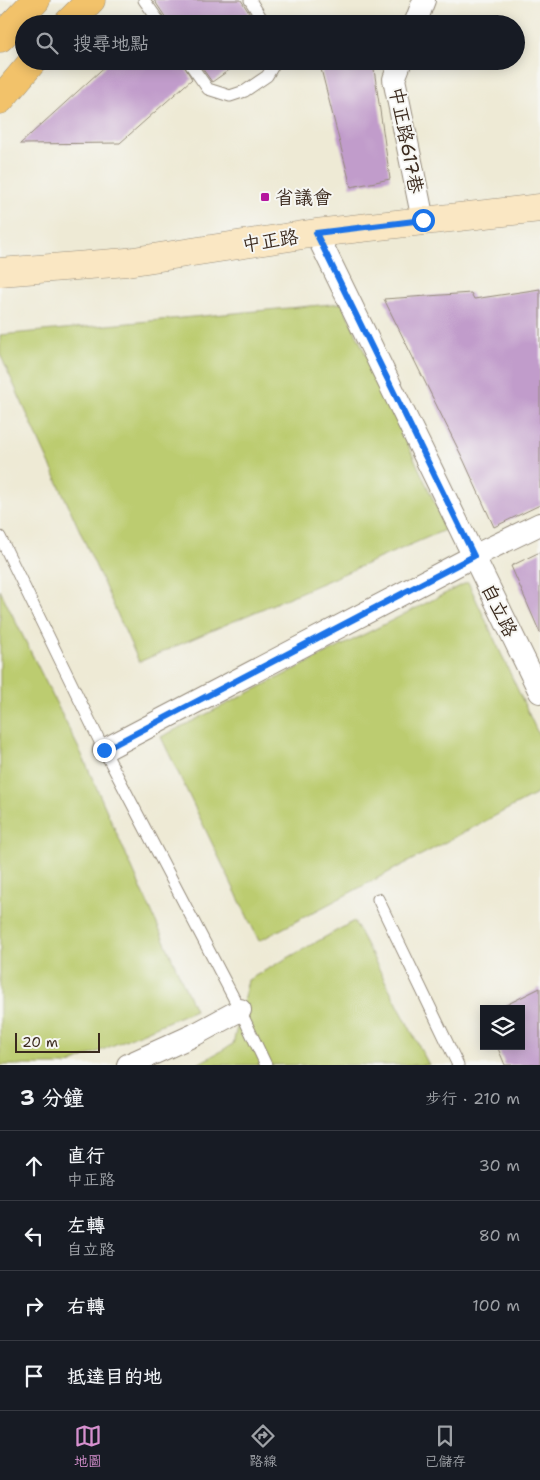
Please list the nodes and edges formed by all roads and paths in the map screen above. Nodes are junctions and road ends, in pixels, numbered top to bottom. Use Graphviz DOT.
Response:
graph roads {
  1 [pos="36,0"];
  2 [pos="91,0"];
  3 [pos="144,0"];
  4 [pos="250,0"];
  5 [pos="424,0"];
  6 [pos="22,15"];
  7 [pos="76,15"];
  8 [pos="155,15"];
  9 [pos="259,15"];
  10 [pos="418,15"];
  11 [pos="15,22"];
  12 [pos="0,38"];
  13 [pos="25,70"];
  14 [pos="194,70"];
  15 [pos="271,70"];
  16 [pos="397,70"];
  17 [pos="0,100"];
  18 [pos="540,208"];
  19 [pos="423,220"];
  20 [pos="316,233"];
  21 [pos="0,272"];
  22 [pos="540,524"];
  23 [pos="0,537"];
  24 [pos="474,556"];
  25 [pos="540,692"];
  26 [pos="104,750"];
  27 [pos="378,899"];
  28 [pos="240,1010"];
  29 [pos="128,1065"];
  30 [pos="266,1065"];
  31 [pos="458,1065"];
  1 -- 6 [label="main road"];
  2 -- 7 [label="main road"];
  3 -- 8 [label="lane"];
  4 -- 9 [label="lane"];
  5 -- 10 [label="street"];
  11 -- 12 [label="main road"];
  13 -- 17 [label="main road"];
  14 -- 15 [label="lane"];
  16 -- 19 [label="street, 中正路617巷"];
  18 -- 19 [label="street, 中正路"];
  19 -- 20 [label="street, 中正路"];
  20 -- 21 [label="street, 中正路"];
  20 -- 24 [label="street, 自立路"];
  22 -- 24 [label="street"];
  23 -- 26 [label="lane"];
  24 -- 25 [label="street, 自立路"];
  24 -- 26 [label="street"];
  26 -- 28 [label="lane"];
  27 -- 31 [label="lane"];
  28 -- 29 [label="street"];
  28 -- 30 [label="lane"];
}
